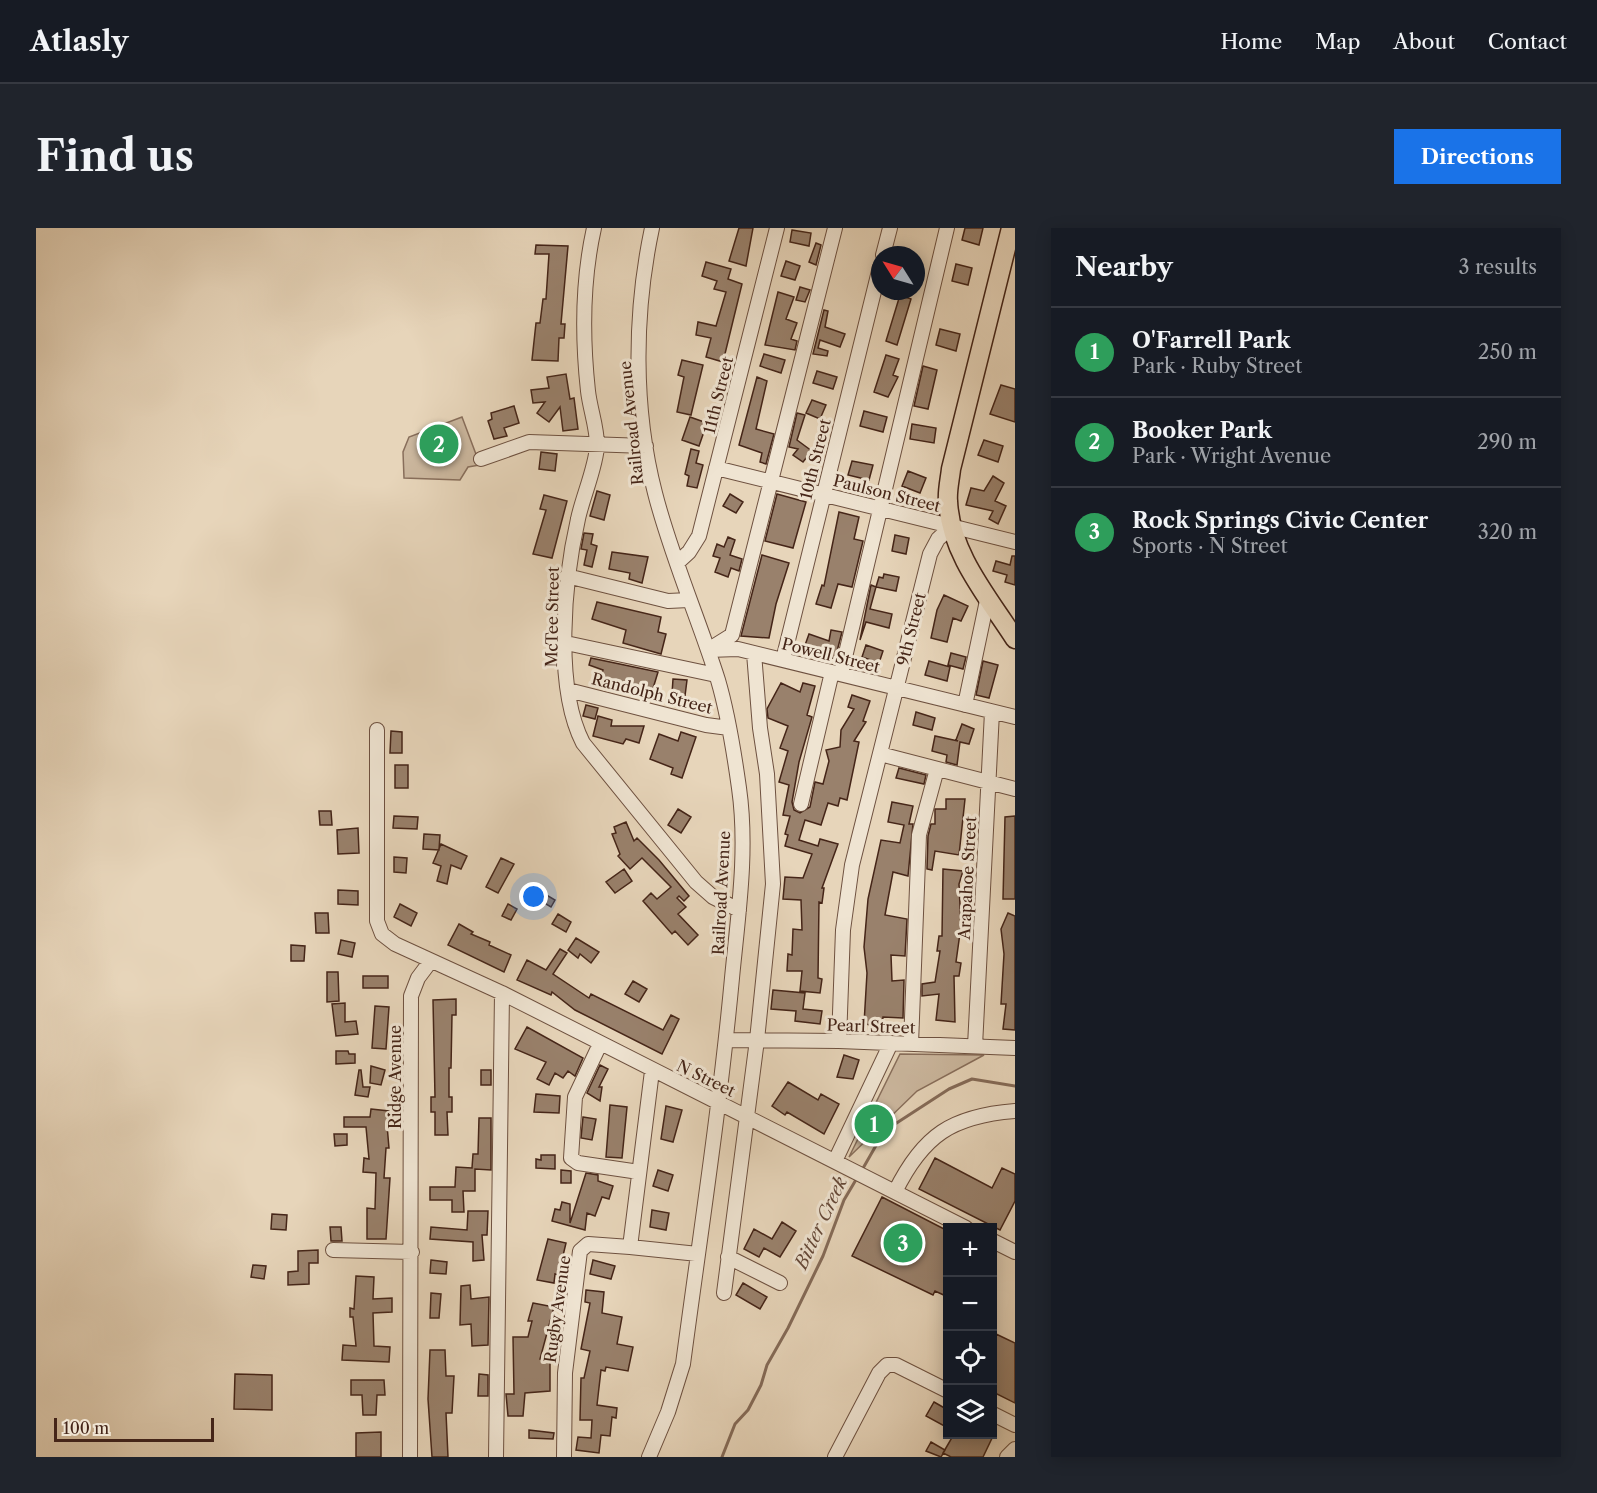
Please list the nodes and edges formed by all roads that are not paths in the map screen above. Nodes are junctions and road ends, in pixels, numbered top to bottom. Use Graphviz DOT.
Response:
graph roads {
  1 [pos="594,228"];
  2 [pos="652,228"];
  3 [pos="777,228"];
  4 [pos="835,228"];
  5 [pos="890,228"];
  6 [pos="947,228"];
  7 [pos="1011,228"];
  8 [pos="885,246"];
  9 [pos="872,300"];
  10 [pos="597,446"];
  11 [pos="646,446"];
  12 [pos="481,459"];
  13 [pos="716,468"];
  14 [pos="771,481"];
  15 [pos="824,494"];
  16 [pos="880,508"];
  17 [pos="951,527"];
  18 [pos="1015,542"];
  19 [pos="677,563"];
  20 [pos="567,576"];
  21 [pos="988,596"];
  22 [pos="689,600"];
  23 [pos="1015,639"];
  24 [pos="566,643"];
  25 [pos="708,650"];
  26 [pos="754,653"];
  27 [pos="783,660"];
  28 [pos="836,673"];
  29 [pos="716,675"];
  30 [pos="897,688"];
  31 [pos="568,690"];
  32 [pos="965,705"];
  33 [pos="992,712"];
  34 [pos="1015,717"];
  35 [pos="729,728"];
  36 [pos="377,730"];
  37 [pos="880,754"];
  38 [pos="937,769"];
  39 [pos="989,782"];
  40 [pos="1015,789"];
  41 [pos="801,804"];
  42 [pos="739,910"];
  43 [pos="430,962"];
  44 [pos="502,993"];
  45 [pos="726,1040"];
  46 [pos="757,1040"];
  47 [pos="839,1041"];
  48 [pos="891,1043"];
  49 [pos="600,1044"];
  50 [pos="911,1044"];
  51 [pos="975,1046"];
  52 [pos="1015,1048"];
  53 [pos="652,1071"];
  54 [pos="718,1102"];
  55 [pos="1015,1111"];
  56 [pos="746,1116"];
  57 [pos="839,1163"];
  58 [pos="639,1172"];
  59 [pos="891,1189"];
  60 [pos="958,1223"];
  61 [pos="997,1243"];
  62 [pos="630,1247"];
  63 [pos="333,1250"];
  64 [pos="412,1252"];
  65 [pos="1015,1252"];
  66 [pos="698,1254"];
  67 [pos="728,1257"];
  68 [pos="780,1282"];
  69 [pos="724,1293"];
  70 [pos="943,1388"];
  71 [pos="997,1416"];
  72 [pos="1015,1425"];
  73 [pos="1015,1449"];
  74 [pos="410,1457"];
  75 [pos="496,1457"];
  76 [pos="564,1457"];
  77 [pos="649,1457"];
  78 [pos="835,1457"];
  79 [pos="1007,1457"];
  1 -- 10 [label="street, McTee Street"];
  2 -- 11 [label="street, Railroad Avenue"];
  3 -- 13 [label="street, 11th Street"];
  4 -- 14 [label="street"];
  5 -- 8 [label="street"];
  6 -- 16 [label="street"];
  7 -- 17 [label="main road"];
  9 -- 15 [label="street, 10th Street"];
  10 -- 11 [label="street"];
  10 -- 12 [label="street"];
  10 -- 20 [label="street, McTee Street"];
  11 -- 19 [label="street, Railroad Avenue"];
  13 -- 14 [label="street, Paulson Street"];
  13 -- 19 [label="street, 11th Street"];
  14 -- 15 [label="street, Paulson Street"];
  14 -- 25 [label="street"];
  15 -- 16 [label="street, Paulson Street"];
  15 -- 27 [label="street, 10th Street"];
  16 -- 17 [label="street, Paulson Street"];
  16 -- 28 [label="street"];
  17 -- 18 [label="street, Paulson Street"];
  17 -- 21 [label="main road"];
  17 -- 30 [label="street, 9th Street"];
  19 -- 22 [label="street, Railroad Avenue"];
  20 -- 22 [label="street"];
  20 -- 24 [label="street, McTee Street"];
  21 -- 23 [label="main road"];
  21 -- 32 [label="street"];
  22 -- 25 [label="street, Railroad Avenue"];
  24 -- 29 [label="street"];
  24 -- 31 [label="street, McTee Street"];
  25 -- 26 [label="street, Powell Street"];
  25 -- 29 [label="street, Railroad Avenue"];
  26 -- 27 [label="street, Powell Street"];
  26 -- 46 [label="street"];
  27 -- 28 [label="street, Powell Street"];
  28 -- 30 [label="street, Powell Street"];
  28 -- 41 [label="street"];
  29 -- 35 [label="street, Railroad Avenue"];
  30 -- 32 [label="street, Powell Street"];
  30 -- 37 [label="street, 9th Street"];
  31 -- 35 [label="street, Randolph Street"];
  31 -- 42 [label="street, McTee Street"];
  32 -- 33 [label="street, Powell Street"];
  33 -- 34 [label="street, Powell Street"];
  33 -- 39 [label="street, Arapahoe Street"];
  35 -- 42 [label="street, Railroad Avenue"];
  36 -- 43 [label="street"];
  37 -- 38 [label="street"];
  37 -- 47 [label="street, 9th Street"];
  38 -- 39 [label="street"];
  38 -- 50 [label="street"];
  39 -- 40 [label="street"];
  39 -- 51 [label="street, Arapahoe Street"];
  42 -- 45 [label="street, Railroad Avenue"];
  43 -- 44 [label="street, N Street"];
  43 -- 64 [label="street, Ridge Avenue"];
  44 -- 49 [label="street, N Street"];
  44 -- 75 [label="street"];
  45 -- 46 [label="street, Pearl Street"];
  45 -- 54 [label="street, Railroad Avenue"];
  46 -- 47 [label="street, Pearl Street"];
  46 -- 56 [label="street"];
  47 -- 48 [label="street, Pearl Street"];
  48 -- 50 [label="street, Pearl Street"];
  48 -- 57 [label="street"];
  49 -- 53 [label="street, N Street"];
  49 -- 58 [label="street"];
  50 -- 51 [label="street, Pearl Street"];
  51 -- 52 [label="street, Pearl Street"];
  53 -- 54 [label="street, N Street"];
  53 -- 58 [label="street"];
  54 -- 56 [label="street, N Street"];
  54 -- 66 [label="street, Railroad Avenue"];
  55 -- 59 [label="street"];
  56 -- 57 [label="street, N Street"];
  56 -- 67 [label="street"];
  57 -- 59 [label="street, N Street"];
  58 -- 62 [label="street"];
  59 -- 60 [label="street, N Street"];
  61 -- 65 [label="street"];
  62 -- 66 [label="street, Rugby Avenue"];
  62 -- 76 [label="street, Rugby Avenue"];
  63 -- 64 [label="street"];
  64 -- 74 [label="street, Ridge Avenue"];
  66 -- 77 [label="street, Railroad Avenue"];
  67 -- 68 [label="street"];
  67 -- 69 [label="street"];
  70 -- 78 [label="street"];
  71 -- 72 [label="street"];
  73 -- 79 [label="street"];
}
